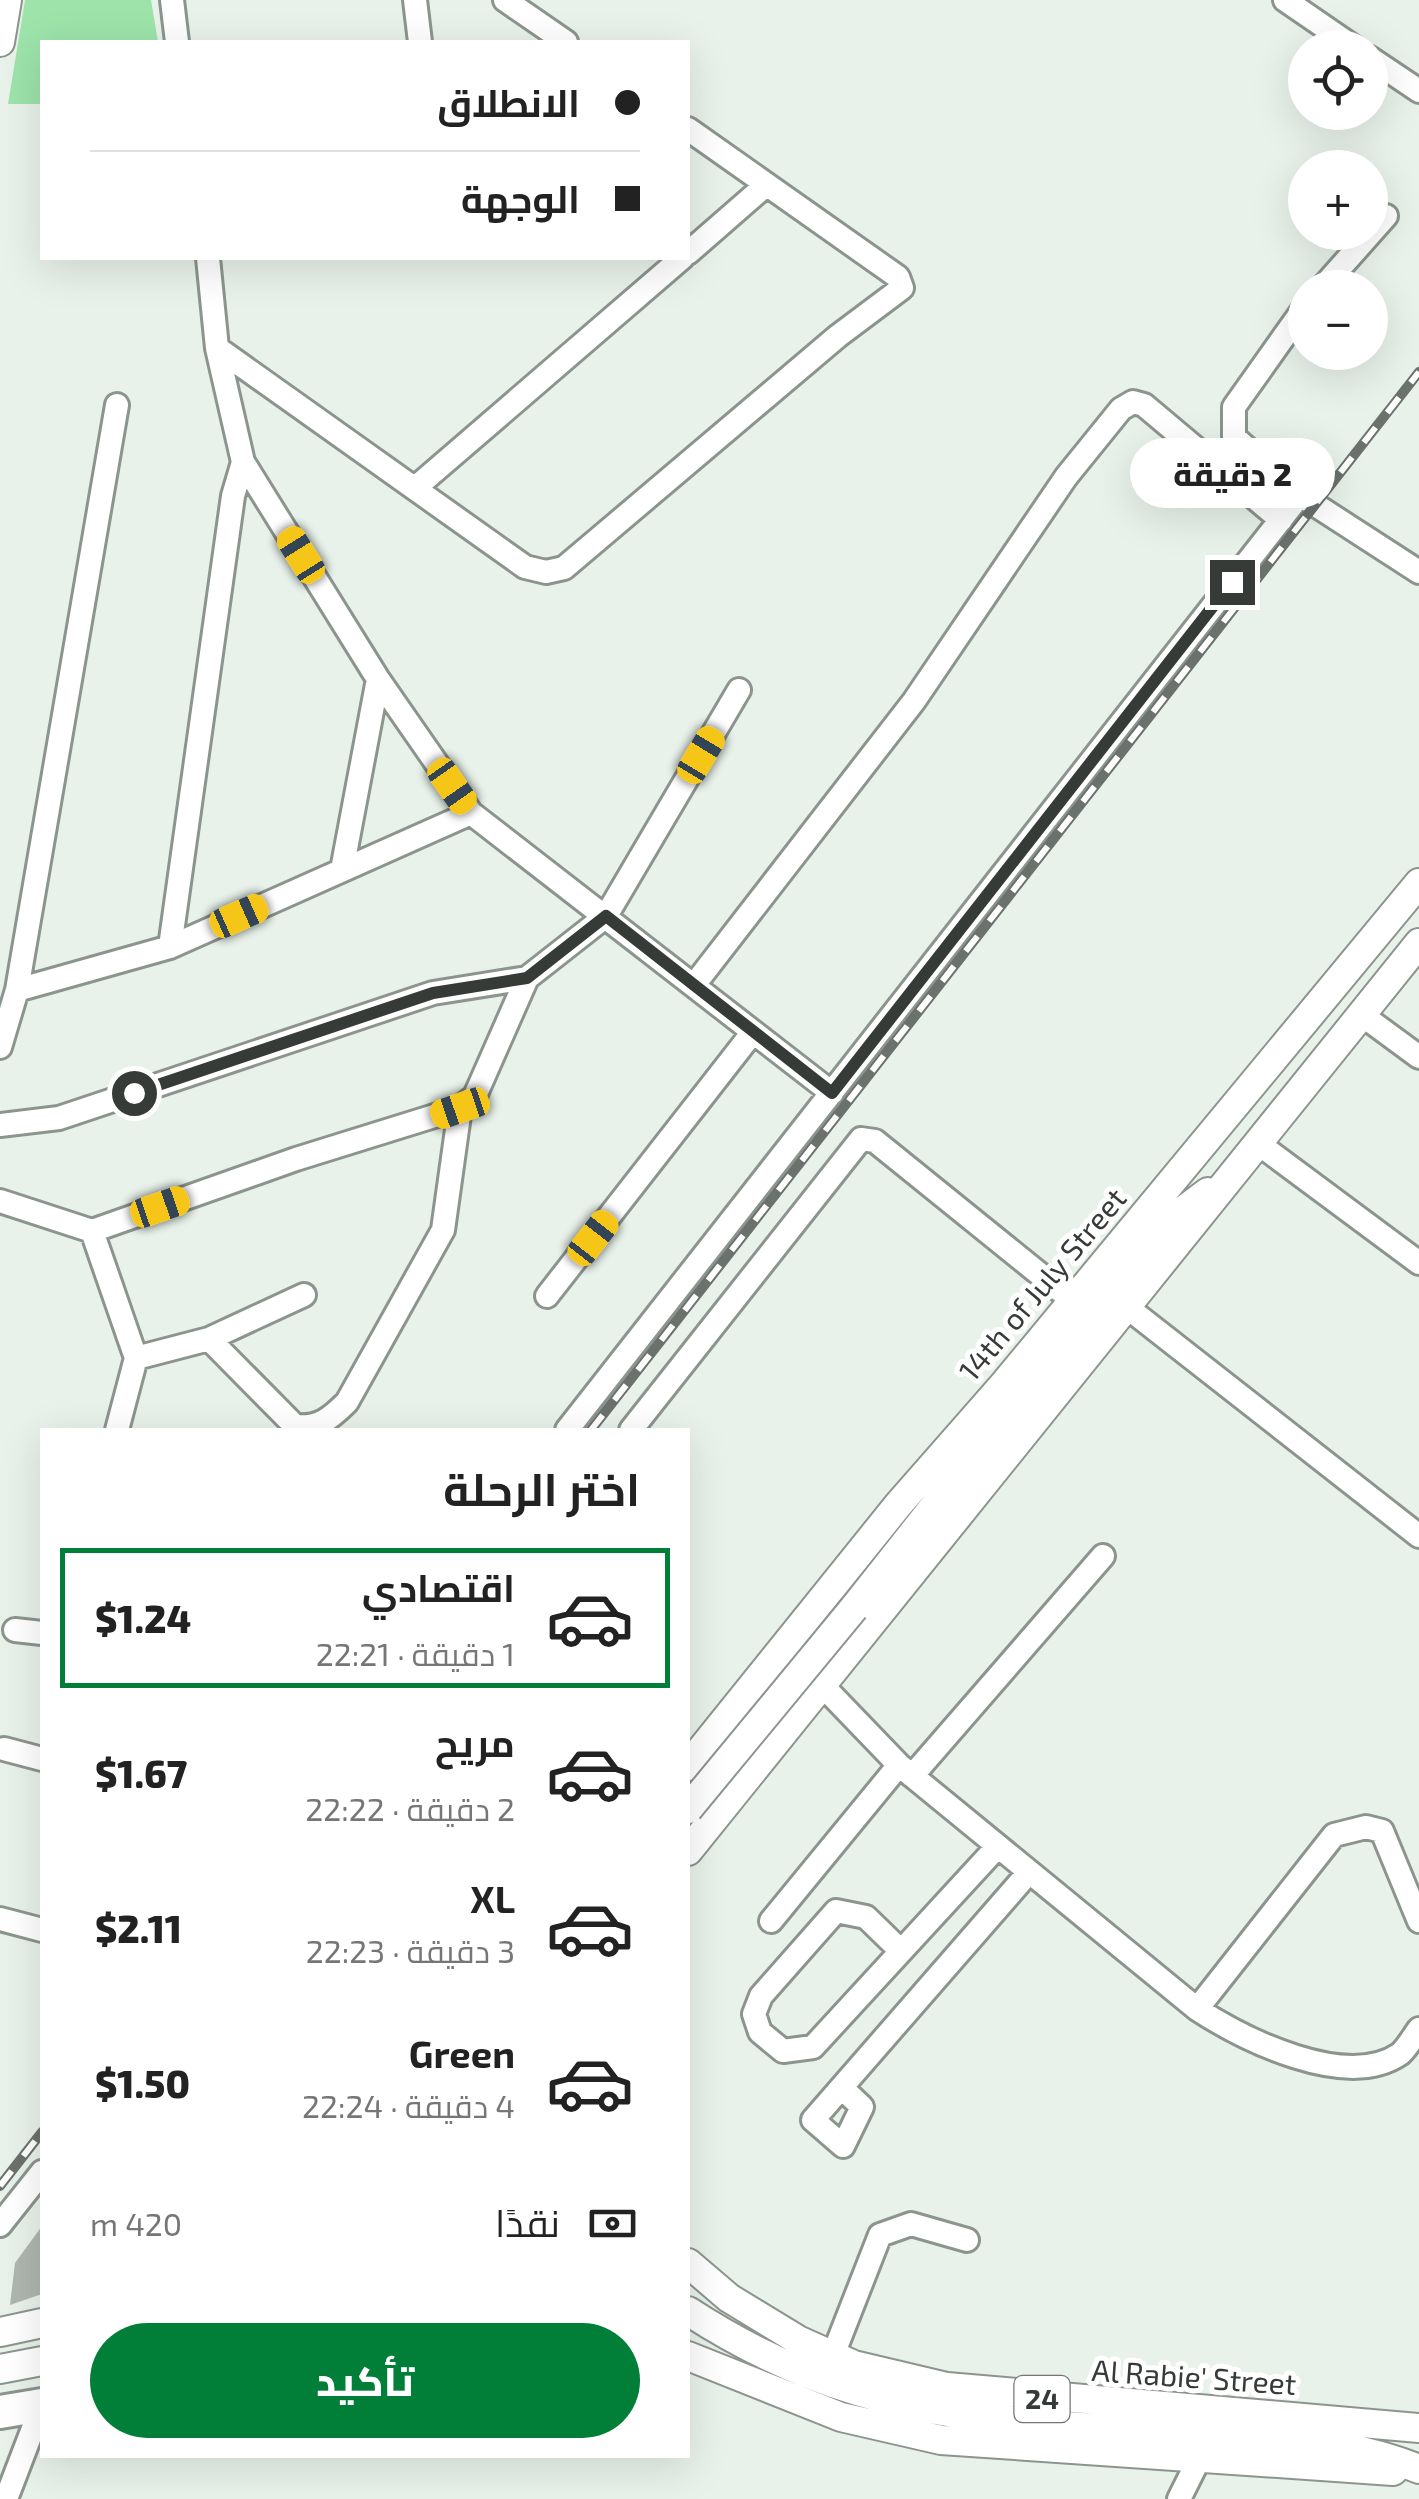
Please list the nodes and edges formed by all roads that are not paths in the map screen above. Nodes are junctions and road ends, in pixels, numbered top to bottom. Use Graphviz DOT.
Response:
graph roads {
  1 [pos="7,0"];
  2 [pos="172,0"];
  3 [pos="415,0"];
  4 [pos="506,0"];
  5 [pos="1285,0"];
  6 [pos="1329,30"];
  7 [pos="177,40"];
  8 [pos="420,40"];
  9 [pos="563,40"];
  10 [pos="0,42"];
  11 [pos="1388,67"];
  12 [pos="1414,79"];
  13 [pos="690,130"];
  14 [pos="766,185"];
  15 [pos="1356,250"];
  16 [pos="690,251"];
  17 [pos="208,260"];
  18 [pos="679,260"];
  19 [pos="1338,270"];
  20 [pos="1288,330"];
  21 [pos="217,348"];
  22 [pos="117,405"];
  23 [pos="243,462"];
  24 [pos="414,488"];
  25 [pos="1300,496"];
  26 [pos="1281,520"];
  27 [pos="1419,572"];
  28 [pos="378,679"];
  29 [pos="739,690"];
  30 [pos="471,812"];
  31 [pos="342,870"];
  32 [pos="1419,883"];
  33 [pos="606,916"];
  34 [pos="1419,943"];
  35 [pos="170,947"];
  36 [pos="527,978"];
  37 [pos="694,985"];
  38 [pos="17,990"];
  39 [pos="1362,1015"];
  40 [pos="753,1032"];
  41 [pos="0,1048"];
  42 [pos="1419,1057"];
  43 [pos="832,1093"];
  44 [pos="460,1108"];
  45 [pos="0,1125"];
  46 [pos="1259,1144"];
  47 [pos="1228,1181"];
  48 [pos="0,1201"];
  49 [pos="92,1232"];
  50 [pos="1419,1263"];
  51 [pos="304,1296"];
  52 [pos="547,1296"];
  53 [pos="1073,1301"];
  54 [pos="1128,1308"];
  55 [pos="208,1338"];
  56 [pos="136,1358"];
  57 [pos="118,1428"];
  58 [pos="569,1428"];
  59 [pos="633,1428"];
  60 [pos="1419,1536"];
  61 [pos="1104,1556"];
  62 [pos="16,1630"];
  63 [pos="40,1633"];
  64 [pos="822,1685"];
  65 [pos="718,1729"];
  66 [pos="4,1749"];
  67 [pos="40,1758"];
  68 [pos="758,1762"];
  69 [pos="690,1764"];
  70 [pos="906,1771"];
  71 [pos="690,1808"];
  72 [pos="998,1846"];
  73 [pos="690,1847"];
  74 [pos="1029,1872"];
  75 [pos="0,1919"];
  76 [pos="772,1921"];
  77 [pos="1419,1921"];
  78 [pos="40,1929"];
  79 [pos="901,1951"];
  80 [pos="1197,2009"];
  81 [pos="1419,2030"];
  82 [pos="842,2088"];
  83 [pos="40,2175"];
  84 [pos="0,2225"];
  85 [pos="968,2240"];
  86 [pos="690,2265"];
  87 [pos="692,2314"];
  88 [pos="40,2322"];
  89 [pos="0,2332"];
  90 [pos="832,2355"];
  91 [pos="690,2357"];
  92 [pos="40,2361"];
  93 [pos="0,2369"];
  94 [pos="40,2405"];
  95 [pos="40,2410"];
  96 [pos="0,2412"];
  97 [pos="1419,2428"];
  98 [pos="1198,2461"];
  99 [pos="1419,2470"];
  100 [pos="6,2499"];
  101 [pos="1179,2499"];
  1 -- 10 [label="main road"];
  2 -- 7 [label="street"];
  3 -- 8 [label="street"];
  4 -- 9 [label="street"];
  5 -- 6 [label="street"];
  11 -- 12 [label="street"];
  13 -- 14 [label="street"];
  14 -- 16 [label="street"];
  14 -- 24 [label="street"];
  15 -- 19 [label="street"];
  17 -- 21 [label="street"];
  18 -- 24 [label="street"];
  20 -- 25 [label="street"];
  21 -- 23 [label="street"];
  21 -- 24 [label="street"];
  22 -- 38 [label="street"];
  23 -- 28 [label="street"];
  23 -- 35 [label="street"];
  25 -- 26 [label="street"];
  25 -- 27 [label="street"];
  26 -- 37 [label="street"];
  26 -- 43 [label="street"];
  28 -- 30 [label="street"];
  28 -- 31 [label="street"];
  29 -- 33 [label="street"];
  30 -- 31 [label="street"];
  30 -- 33 [label="street"];
  31 -- 35 [label="street"];
  32 -- 53 [label="main road, 14th of July Street"];
  33 -- 36 [label="street"];
  33 -- 37 [label="street"];
  34 -- 39 [label="main road"];
  35 -- 38 [label="street"];
  36 -- 44 [label="street"];
  36 -- 45 [label="street"];
  37 -- 40 [label="street"];
  38 -- 41 [label="street"];
  39 -- 42 [label="street"];
  39 -- 46 [label="main road"];
  40 -- 43 [label="street"];
  40 -- 52 [label="street"];
  43 -- 58 [label="street"];
  44 -- 49 [label="street"];
  44 -- 55 [label="street"];
  46 -- 47 [label="main road"];
  46 -- 50 [label="street"];
  47 -- 54 [label="main road"];
  47 -- 71 [label="main road, bridge"];
  48 -- 49 [label="street"];
  49 -- 56 [label="street"];
  51 -- 55 [label="street"];
  53 -- 59 [label="street"];
  53 -- 65 [label="main road, 14th of July Street"];
  54 -- 60 [label="street"];
  54 -- 64 [label="main road"];
  55 -- 56 [label="street"];
  56 -- 57 [label="street"];
  61 -- 70 [label="street"];
  62 -- 63 [label="street"];
  64 -- 68 [label="main road"];
  64 -- 70 [label="street"];
  65 -- 68 [label="main road"];
  65 -- 69 [label="main road, 14th of July Street"];
  66 -- 67 [label="street"];
  68 -- 73 [label="main road"];
  70 -- 72 [label="street"];
  70 -- 76 [label="street"];
  72 -- 74 [label="street"];
  72 -- 79 [label="street"];
  74 -- 80 [label="street"];
  74 -- 82 [label="street"];
  75 -- 78 [label="street"];
  77 -- 80 [label="street"];
  79 -- 79 [label="street"];
  80 -- 81 [label="street"];
  83 -- 84 [label="street"];
  85 -- 90 [label="street"];
  86 -- 90 [label="main road, Al Rabie' Street / 24"];
  87 -- 99 [label="main road"];
  88 -- 89 [label="main road"];
  90 -- 97 [label="main road, Al Rabie' Street / 24"];
  91 -- 98 [label="main road, 24"];
  92 -- 93 [label="main road"];
  94 -- 96 [label="highway"];
  95 -- 100 [label="street"];
  98 -- 99 [label="main road, 24"];
  98 -- 101 [label="street"];
}
